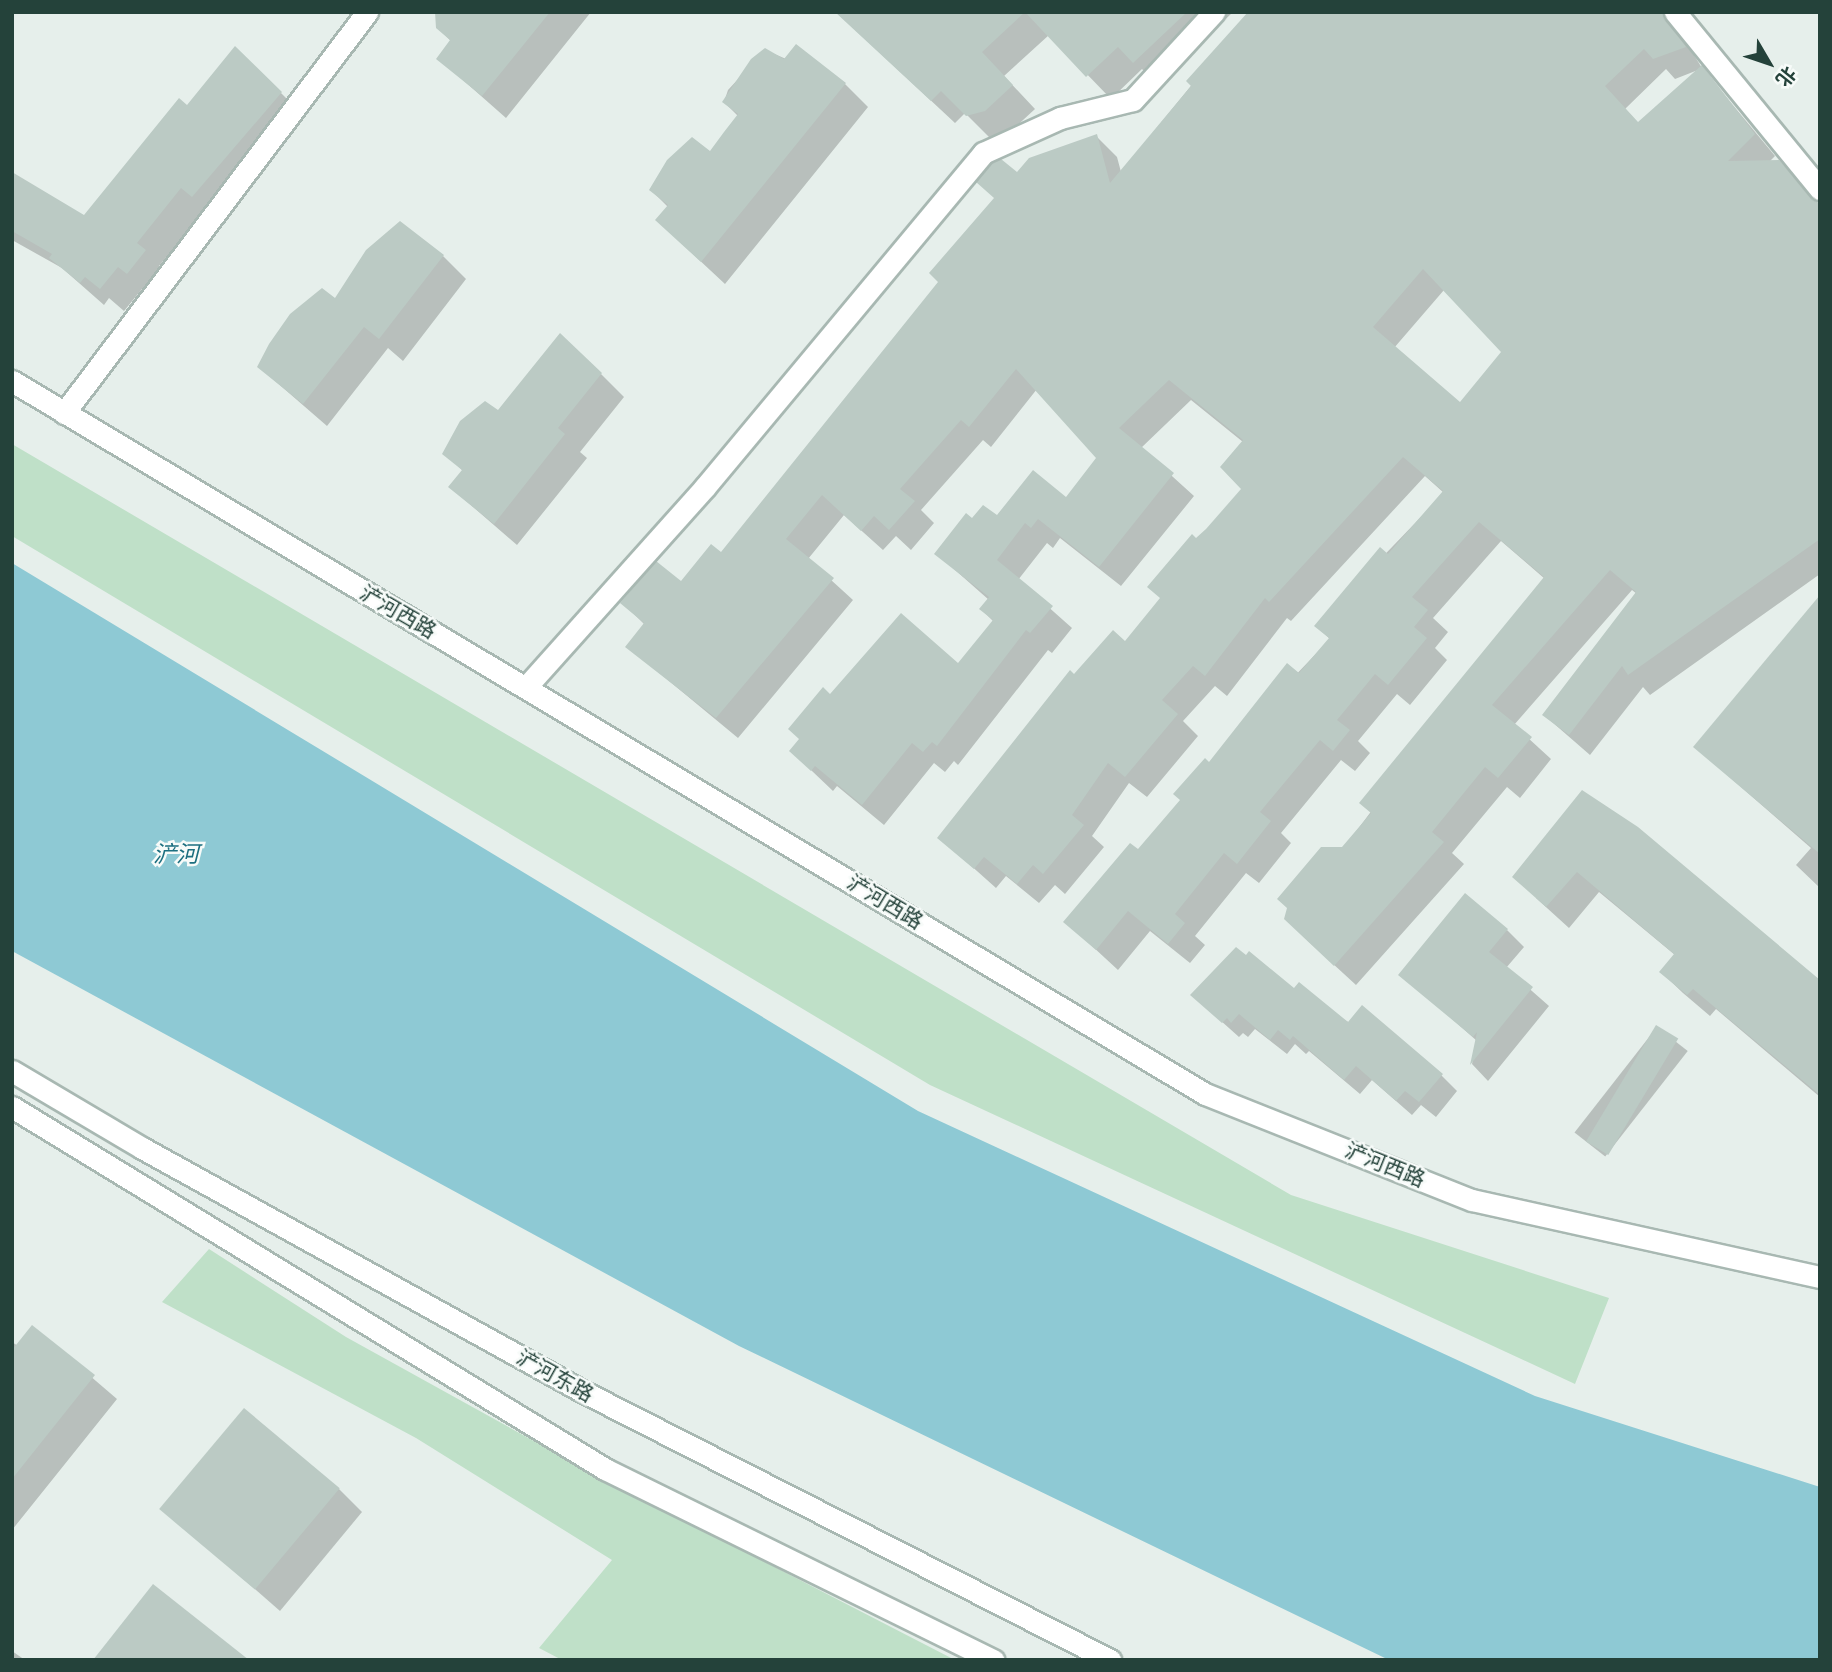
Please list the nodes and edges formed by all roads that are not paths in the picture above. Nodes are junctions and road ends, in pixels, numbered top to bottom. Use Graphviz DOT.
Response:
graph roads {
  1 [pos="367,12"];
  2 [pos="1214,12"];
  3 [pos="1675,12"];
  4 [pos="1820,189"];
  5 [pos="12,381"];
  6 [pos="64,412"];
  7 [pos="527,686"];
  8 [pos="12,1071"];
  9 [pos="12,1107"];
  10 [pos="1820,1277"];
  11 [pos="994,1660"];
  12 [pos="1110,1660"];
  1 -- 6 [label="street"];
  2 -- 7 [label="street"];
  3 -- 4 [label="street"];
  5 -- 6 [label="street, 浐河西路"];
  6 -- 7 [label="street, 浐河西路"];
  7 -- 10 [label="street, 浐河西路"];
  8 -- 12 [label="street, 浐河东路"];
  9 -- 11 [label="street"];
}
